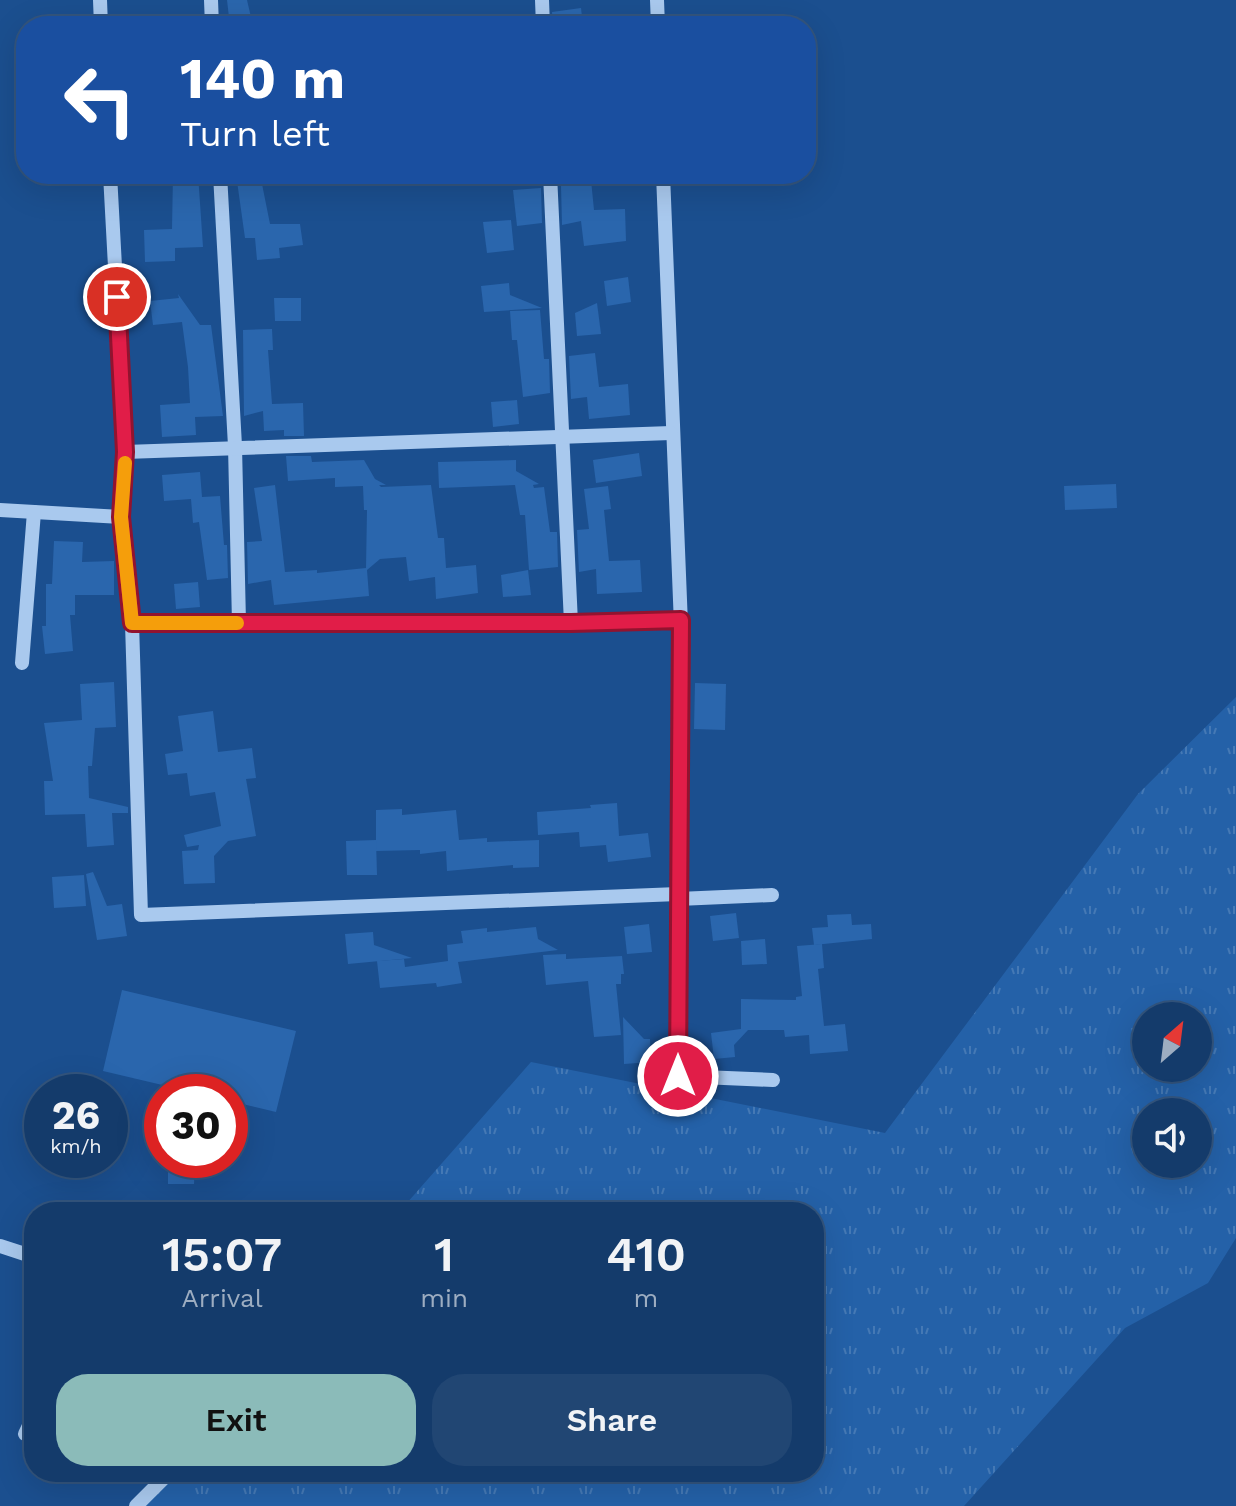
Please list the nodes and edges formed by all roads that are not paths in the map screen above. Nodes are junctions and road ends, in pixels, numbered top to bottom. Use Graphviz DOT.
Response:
graph roads {
  1 [pos="111,184"];
  2 [pos="221,184"];
  3 [pos="550,184"];
  4 [pos="663,184"];
  5 [pos="671,433"];
  6 [pos="562,437"];
  7 [pos="235,446"];
  8 [pos="125,452"];
  9 [pos="0,510"];
  10 [pos="34,512"];
  11 [pos="121,517"];
  12 [pos="681,620"];
  13 [pos="132,623"];
  14 [pos="239,623"];
  15 [pos="571,623"];
  16 [pos="22,663"];
  17 [pos="772,895"];
  18 [pos="678,896"];
  19 [pos="773,1080"];
  20 [pos="0,1246"];
  21 [pos="24,1254"];
  22 [pos="160,1482"];
  23 [pos="136,1506"];
  1 -- 8 [label="street"];
  2 -- 7 [label="street"];
  3 -- 6 [label="street"];
  4 -- 5 [label="street"];
  5 -- 6 [label="street"];
  5 -- 12 [label="street"];
  6 -- 7 [label="street"];
  6 -- 15 [label="street"];
  7 -- 8 [label="street"];
  7 -- 14 [label="street"];
  8 -- 11 [label="street"];
  9 -- 10 [label="street"];
  10 -- 11 [label="street"];
  10 -- 16 [label="street"];
  11 -- 13 [label="street"];
  12 -- 15 [label="street"];
  12 -- 18 [label="street"];
  13 -- 14 [label="street"];
  13 -- 18 [label="street"];
  14 -- 15 [label="street"];
  17 -- 18 [label="street"];
  18 -- 19 [label="street"];
  20 -- 21 [label="street"];
  22 -- 23 [label="street"];
}
